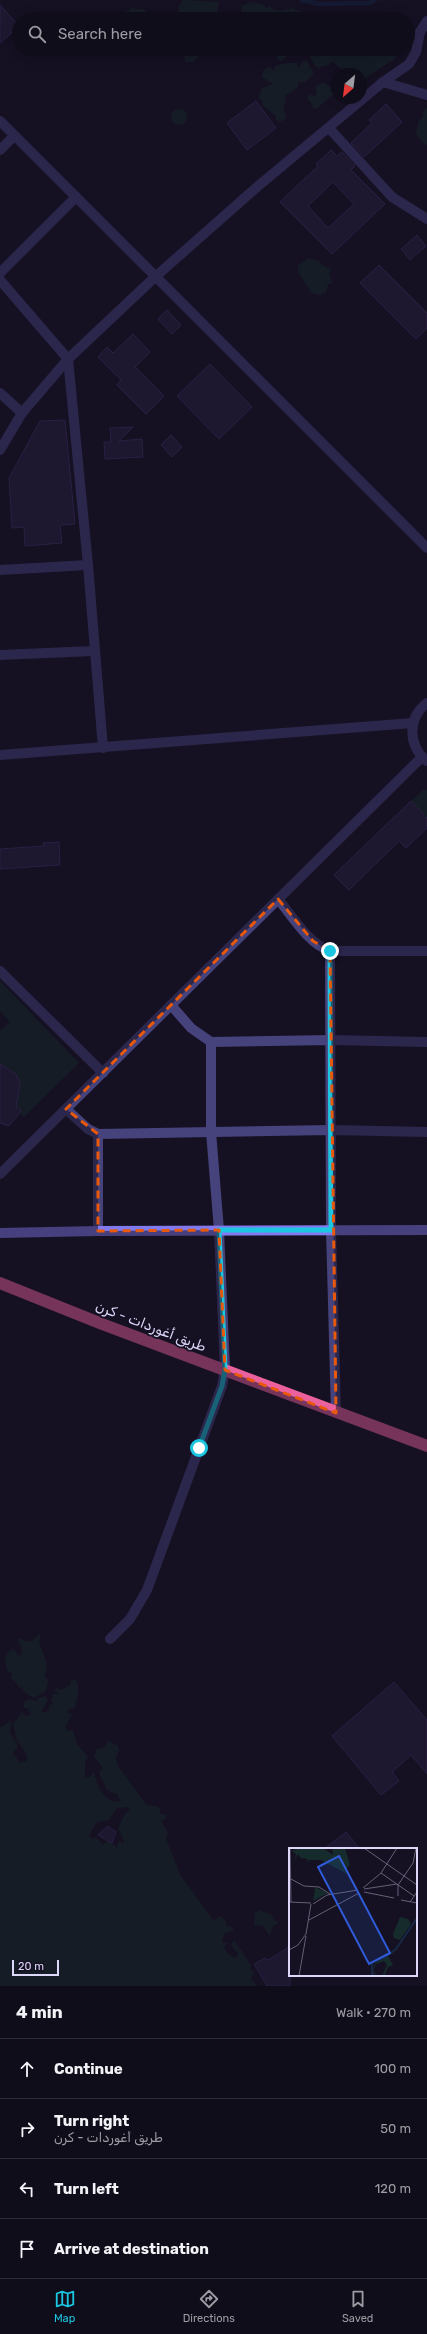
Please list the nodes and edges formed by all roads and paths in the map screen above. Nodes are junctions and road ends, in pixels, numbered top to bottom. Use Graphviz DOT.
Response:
graph roads {
  1 [pos="427,21"];
  2 [pos="415,54"];
  3 [pos="414,56"];
  4 [pos="383,82"];
  5 [pos="427,95"];
  6 [pos="0,121"];
  7 [pos="329,128"];
  8 [pos="14,136"];
  9 [pos="0,150"];
  10 [pos="76,197"];
  11 [pos="427,219"];
  12 [pos="0,273"];
  13 [pos="155,277"];
  14 [pos="0,280"];
  15 [pos="68,359"];
  16 [pos="0,393"];
  17 [pos="22,414"];
  18 [pos="0,450"];
  19 [pos="427,548"];
  20 [pos="88,565"];
  21 [pos="0,570"];
  22 [pos="94,651"];
  23 [pos="0,655"];
  24 [pos="426,703"];
  25 [pos="413,723"];
  26 [pos="103,748"];
  27 [pos="0,755"];
  28 [pos="424,759"];
  29 [pos="278,899"];
  30 [pos="330,951"];
  31 [pos="427,951"];
  32 [pos="0,971"];
  33 [pos="171,1005"];
  34 [pos="331,1040"];
  35 [pos="211,1042"];
  36 [pos="427,1042"];
  37 [pos="102,1072"];
  38 [pos="66,1109"];
  39 [pos="331,1130"];
  40 [pos="211,1132"];
  41 [pos="427,1132"];
  42 [pos="98,1134"];
  43 [pos="0,1174"];
  44 [pos="219,1230"];
  45 [pos="331,1230"];
  46 [pos="427,1230"];
  47 [pos="98,1231"];
  48 [pos="0,1233"];
  49 [pos="0,1283"];
  50 [pos="225,1370"];
  51 [pos="336,1413"];
  52 [pos="427,1446"];
  53 [pos="110,1639"];
  1 -- 2 [label="street"];
  3 -- 4 [label="street"];
  4 -- 5 [label="street"];
  4 -- 7 [label="street"];
  6 -- 8 [label="street"];
  7 -- 11 [label="street"];
  7 -- 13 [label="street"];
  8 -- 9 [label="street"];
  8 -- 10 [label="street"];
  10 -- 12 [label="street"];
  10 -- 13 [label="street"];
  13 -- 15 [label="street"];
  13 -- 19 [label="street"];
  14 -- 15 [label="street"];
  15 -- 17 [label="street"];
  15 -- 20 [label="street"];
  16 -- 17 [label="street"];
  17 -- 18 [label="street"];
  20 -- 21 [label="street"];
  20 -- 22 [label="street"];
  22 -- 23 [label="street"];
  22 -- 26 [label="street"];
  24 -- 25 [label="street"];
  25 -- 26 [label="street"];
  25 -- 28 [label="street"];
  26 -- 27 [label="street"];
  28 -- 29 [label="street"];
  29 -- 30 [label="street"];
  29 -- 33 [label="street"];
  30 -- 31 [label="street"];
  30 -- 34 [label="street"];
  32 -- 37 [label="street"];
  33 -- 35 [label="street"];
  33 -- 37 [label="street"];
  34 -- 35 [label="street"];
  34 -- 36 [label="street"];
  34 -- 39 [label="street"];
  35 -- 40 [label="street"];
  37 -- 38 [label="street"];
  38 -- 42 [label="street"];
  38 -- 43 [label="street"];
  39 -- 40 [label="street"];
  39 -- 41 [label="street"];
  39 -- 45 [label="street"];
  40 -- 42 [label="street"];
  40 -- 44 [label="street"];
  42 -- 47 [label="street"];
  44 -- 45 [label="street"];
  44 -- 47 [label="street"];
  44 -- 50 [label="street"];
  45 -- 46 [label="street"];
  45 -- 51 [label="street"];
  47 -- 48 [label="street"];
  49 -- 50 [label="highway, طريق أغوردات - كرن"];
  50 -- 51 [label="highway, طريق أغوردات - كرن"];
  50 -- 53 [label="street"];
  51 -- 52 [label="highway, طريق أغوردات - كرن"];
}
